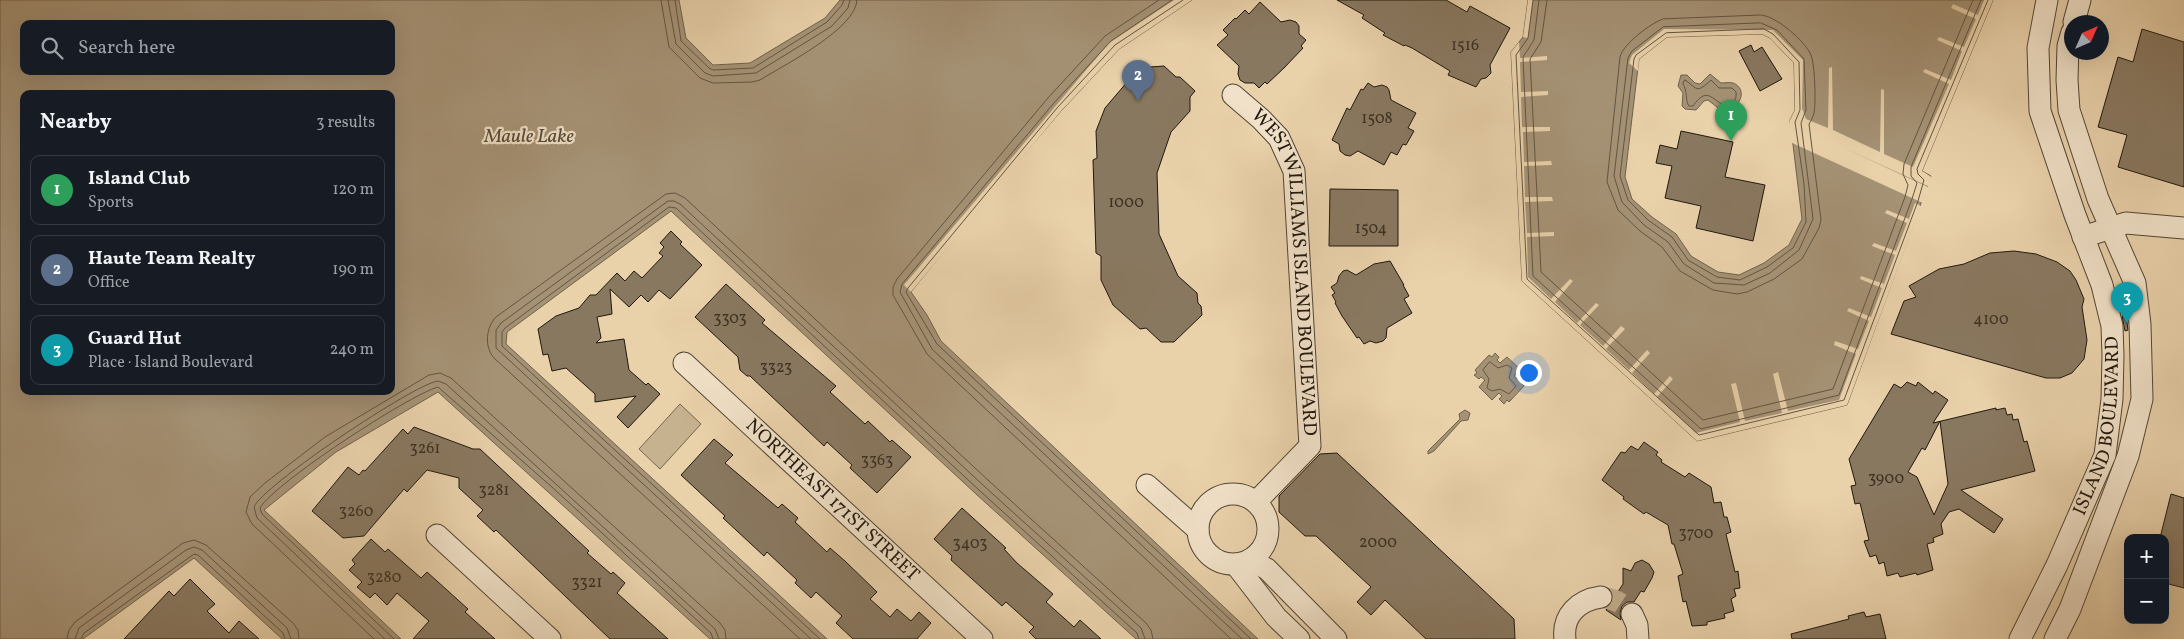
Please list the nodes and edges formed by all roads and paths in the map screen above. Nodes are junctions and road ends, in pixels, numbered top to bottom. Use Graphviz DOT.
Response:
graph roads {
  1 [pos="2047,0"];
  2 [pos="2080,0"];
  3 [pos="2076,15"];
  4 [pos="2068,60"];
  5 [pos="1233,96"];
  6 [pos="2112,228"];
  7 [pos="2184,228"];
  8 [pos="2083,237"];
  9 [pos="684,363"];
  10 [pos="1147,485"];
  11 [pos="1256,502"];
  12 [pos="1198,530"];
  13 [pos="437,535"];
  14 [pos="1243,562"];
  15 [pos="1601,597"];
  16 [pos="1632,614"];
  17 [pos="550,639"];
  18 [pos="982,639"];
  19 [pos="1299,639"];
  20 [pos="1336,639"];
  21 [pos="1566,639"];
  22 [pos="1638,639"];
  23 [pos="2020,639"];
  24 [pos="2055,639"];
  1 -- 8 [label="street, ISLAND BOULEVARD"];
  2 -- 3 [label="street"];
  4 -- 6 [label="street, ISLAND BOULEVARD"];
  5 -- 11 [label="street, WEST WILLIAMS ISLAND BOULEVARD"];
  6 -- 7 [label="street"];
  6 -- 8 [label="street"];
  6 -- 24 [label="street, ISLAND BOULEVARD"];
  8 -- 23 [label="street, ISLAND BOULEVARD"];
  9 -- 18 [label="street, NORTHEAST 171ST STREET"];
  10 -- 12 [label="street"];
  11 -- 12 [label="street"];
  11 -- 14 [label="street"];
  12 -- 14 [label="street"];
  13 -- 17 [label="street"];
  14 -- 19 [label="street"];
  14 -- 20 [label="street"];
  15 -- 21 [label="street"];
  16 -- 22 [label="street"];
}
